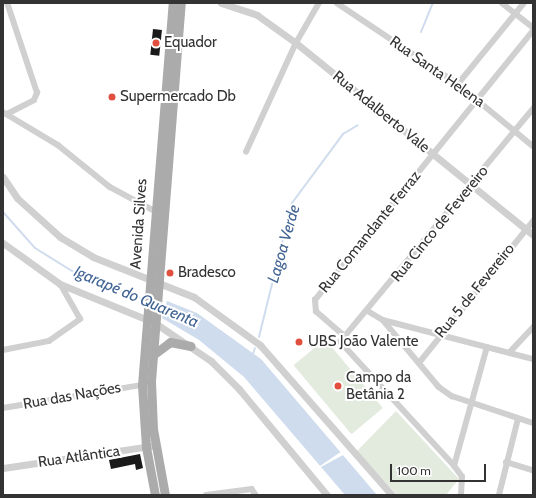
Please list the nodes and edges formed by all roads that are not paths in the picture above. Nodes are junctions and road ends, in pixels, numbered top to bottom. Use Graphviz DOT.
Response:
graph roads {
  1 [pos="7,3"];
  2 [pos="173,3"];
  3 [pos="181,3"];
  4 [pos="221,3"];
  5 [pos="319,3"];
  6 [pos="337,3"];
  7 [pos="502,3"];
  8 [pos="524,3"];
  9 [pos="516,13"];
  10 [pos="533,27"];
  11 [pos="533,31"];
  12 [pos="296,43"];
  13 [pos="458,84"];
  14 [pos="478,99"];
  15 [pos="533,109"];
  16 [pos="5,113"];
  17 [pos="514,131"];
  18 [pos="533,146"];
  19 [pos="246,152"];
  20 [pos="434,154"];
  21 [pos="3,177"];
  22 [pos="472,185"];
  23 [pos="153,210"];
  24 [pos="533,221"];
  25 [pos="526,230"];
  26 [pos="533,235"];
  27 [pos="3,243"];
  28 [pos="154,279"];
  29 [pos="60,284"];
  30 [pos="368,312"];
  31 [pos="152,319"];
  32 [pos="383,320"];
  33 [pos="533,326"];
  34 [pos="440,333"];
  35 [pos="345,337"];
  36 [pos="190,346"];
  37 [pos="487,347"];
  38 [pos="3,350"];
  39 [pos="510,352"];
  40 [pos="153,355"];
  41 [pos="533,359"];
  42 [pos="419,363"];
  43 [pos="142,385"];
  44 [pos="470,404"];
  45 [pos="3,408"];
  46 [pos="518,419"];
  47 [pos="533,423"];
  48 [pos="156,445"];
  49 [pos="146,447"];
  50 [pos="506,462"];
  51 [pos="454,466"];
  52 [pos="3,468"];
  53 [pos="533,470"];
  54 [pos="155,495"];
  55 [pos="165,495"];
  56 [pos="206,495"];
  57 [pos="256,495"];
  58 [pos="327,495"];
  59 [pos="392,495"];
  60 [pos="461,495"];
  61 [pos="499,495"];
  1 -- 16 [label="street"];
  2 -- 23 [label="main road, Avenida Silves"];
  3 -- 28 [label="main road, Avenida Silves"];
  4 -- 12 [label="street, Rua Adalberto Vale"];
  5 -- 12 [label="street"];
  6 -- 13 [label="street, Rua Santa Helena"];
  7 -- 9 [label="street"];
  8 -- 9 [label="street"];
  9 -- 10 [label="street"];
  9 -- 13 [label="street"];
  11 -- 14 [label="street, Rua Comandante Ferraz"];
  12 -- 19 [label="street"];
  12 -- 20 [label="street, Rua Adalberto Vale"];
  13 -- 14 [label="street, Rua Santa Helena"];
  14 -- 17 [label="street, Rua Santa Helena"];
  14 -- 20 [label="street, Rua Comandante Ferraz"];
  15 -- 17 [label="street, Rua Cinco de Fevereiro"];
  16 -- 23 [label="street"];
  17 -- 18 [label="street, Rua Santa Helena"];
  17 -- 22 [label="street, Rua Cinco de Fevereiro"];
  20 -- 22 [label="street, Rua Adalberto Vale"];
  20 -- 35 [label="street, Rua Comandante Ferraz"];
  21 -- 28 [label="street"];
  22 -- 25 [label="street, Rua Adalberto Vale"];
  22 -- 30 [label="street, Rua Cinco de Fevereiro"];
  23 -- 28 [label="main road, Avenida Silves"];
  24 -- 25 [label="street, Rua 5 de Fevereiro"];
  25 -- 26 [label="street, Rua Adalberto Vale"];
  25 -- 34 [label="street, Rua 5 de Fevereiro"];
  27 -- 29 [label="street"];
  28 -- 31 [label="main road, Avenida Silves"];
  28 -- 59 [label="street"];
  29 -- 31 [label="street"];
  29 -- 38 [label="street"];
  30 -- 32 [label="street"];
  30 -- 35 [label="street, Rua Cinco de Fevereiro"];
  31 -- 36 [label="street"];
  31 -- 40 [label="main road, Avenida Silves"];
  31 -- 43 [label="main road, Avenida Silves"];
  32 -- 34 [label="street"];
  32 -- 42 [label="street"];
  33 -- 39 [label="street"];
  34 -- 37 [label="street"];
  34 -- 42 [label="street, Rua 5 de Fevereiro"];
  35 -- 51 [label="street"];
  36 -- 40 [label="main road"];
  36 -- 58 [label="street"];
  37 -- 39 [label="street"];
  37 -- 44 [label="street"];
  39 -- 41 [label="street"];
  40 -- 48 [label="main road, Avenida Silves"];
  42 -- 44 [label="street"];
  43 -- 45 [label="street, Rua das Nações"];
  43 -- 49 [label="main road, Avenida Silves"];
  44 -- 46 [label="street"];
  44 -- 51 [label="street"];
  46 -- 47 [label="street"];
  46 -- 50 [label="street"];
  48 -- 49 [label="street, Rua Atlântica"];
  48 -- 55 [label="main road, Avenida Silves"];
  49 -- 52 [label="street, Rua Atlântica"];
  49 -- 54 [label="main road, Avenida Silves"];
  50 -- 53 [label="street"];
  50 -- 61 [label="street"];
  51 -- 60 [label="street"];
  56 -- 57 [label="street"];
}
